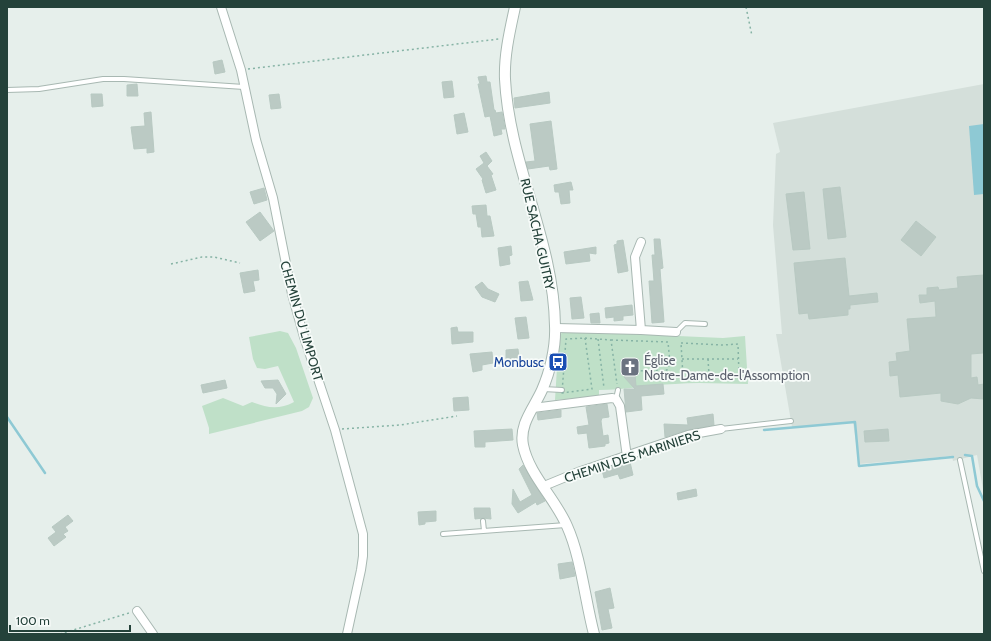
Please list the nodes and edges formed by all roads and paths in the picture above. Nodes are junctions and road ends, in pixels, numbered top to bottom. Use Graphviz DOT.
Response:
graph roads {
  1 [pos="222,7"];
  2 [pos="515,7"];
  3 [pos="746,7"];
  4 [pos="752,36"];
  5 [pos="509,38"];
  6 [pos="240,70"];
  7 [pos="244,86"];
  8 [pos="7,90"];
  9 [pos="641,242"];
  10 [pos="240,263"];
  11 [pos="171,264"];
  12 [pos="705,324"];
  13 [pos="556,328"];
  14 [pos="641,330"];
  15 [pos="676,332"];
  16 [pos="585,338"];
  17 [pos="598,339"];
  18 [pos="611,340"];
  19 [pos="682,359"];
  20 [pos="708,359"];
  21 [pos="738,359"];
  22 [pos="637,372"];
  23 [pos="709,376"];
  24 [pos="604,388"];
  25 [pos="542,389"];
  26 [pos="562,390"];
  27 [pos="618,390"];
  28 [pos="616,399"];
  29 [pos="533,408"];
  30 [pos="457,416"];
  31 [pos="792,421"];
  32 [pos="721,429"];
  33 [pos="335,430"];
  34 [pos="627,457"];
  35 [pos="960,460"];
  36 [pos="544,486"];
  37 [pos="483,521"];
  38 [pos="567,525"];
  39 [pos="484,531"];
  40 [pos="443,534"];
  41 [pos="984,571"];
  42 [pos="137,611"];
  43 [pos="60,634"];
  44 [pos="153,634"];
  45 [pos="347,634"];
  46 [pos="594,634"];
  1 -- 6 [label="street, CHEMIN DU LIMPORT"];
  2 -- 5 [label="street, RUE SACHA GUITRY"];
  3 -- 4 [label="path"];
  5 -- 6 [label="path"];
  5 -- 13 [label="street, RUE SACHA GUITRY"];
  6 -- 7 [label="street, CHEMIN DU LIMPORT"];
  7 -- 8 [label="lane"];
  7 -- 33 [label="street, CHEMIN DU LIMPORT"];
  9 -- 14 [label="street"];
  10 -- 11 [label="path"];
  12 -- 15 [label="lane"];
  13 -- 14 [label="street"];
  13 -- 25 [label="street, RUE SACHA GUITRY"];
  14 -- 15 [label="street"];
  16 -- 17 [label="path"];
  16 -- 26 [label="path"];
  16 -- 26 [label="path"];
  17 -- 18 [label="path"];
  17 -- 24 [label="path"];
  18 -- 22 [label="path"];
  18 -- 27 [label="path"];
  19 -- 20 [label="path"];
  19 -- 21 [label="path"];
  19 -- 23 [label="path"];
  20 -- 21 [label="path"];
  20 -- 23 [label="path"];
  21 -- 23 [label="path"];
  25 -- 26 [label="lane"];
  25 -- 29 [label="street, RUE SACHA GUITRY"];
  27 -- 28 [label="lane"];
  28 -- 29 [label="street"];
  28 -- 34 [label="street"];
  29 -- 36 [label="street, RUE SACHA GUITRY"];
  30 -- 33 [label="path"];
  31 -- 32 [label="lane"];
  32 -- 34 [label="street, CHEMIN DES MARINIERS"];
  33 -- 45 [label="street, CHEMIN DU LIMPORT"];
  34 -- 36 [label="street, CHEMIN DES MARINIERS"];
  35 -- 41 [label="lane"];
  36 -- 38 [label="street, RUE SACHA GUITRY"];
  37 -- 39 [label="lane"];
  38 -- 39 [label="lane"];
  38 -- 46 [label="street, RUE SACHA GUITRY"];
  39 -- 40 [label="lane"];
  42 -- 43 [label="path"];
  42 -- 44 [label="street"];
}
